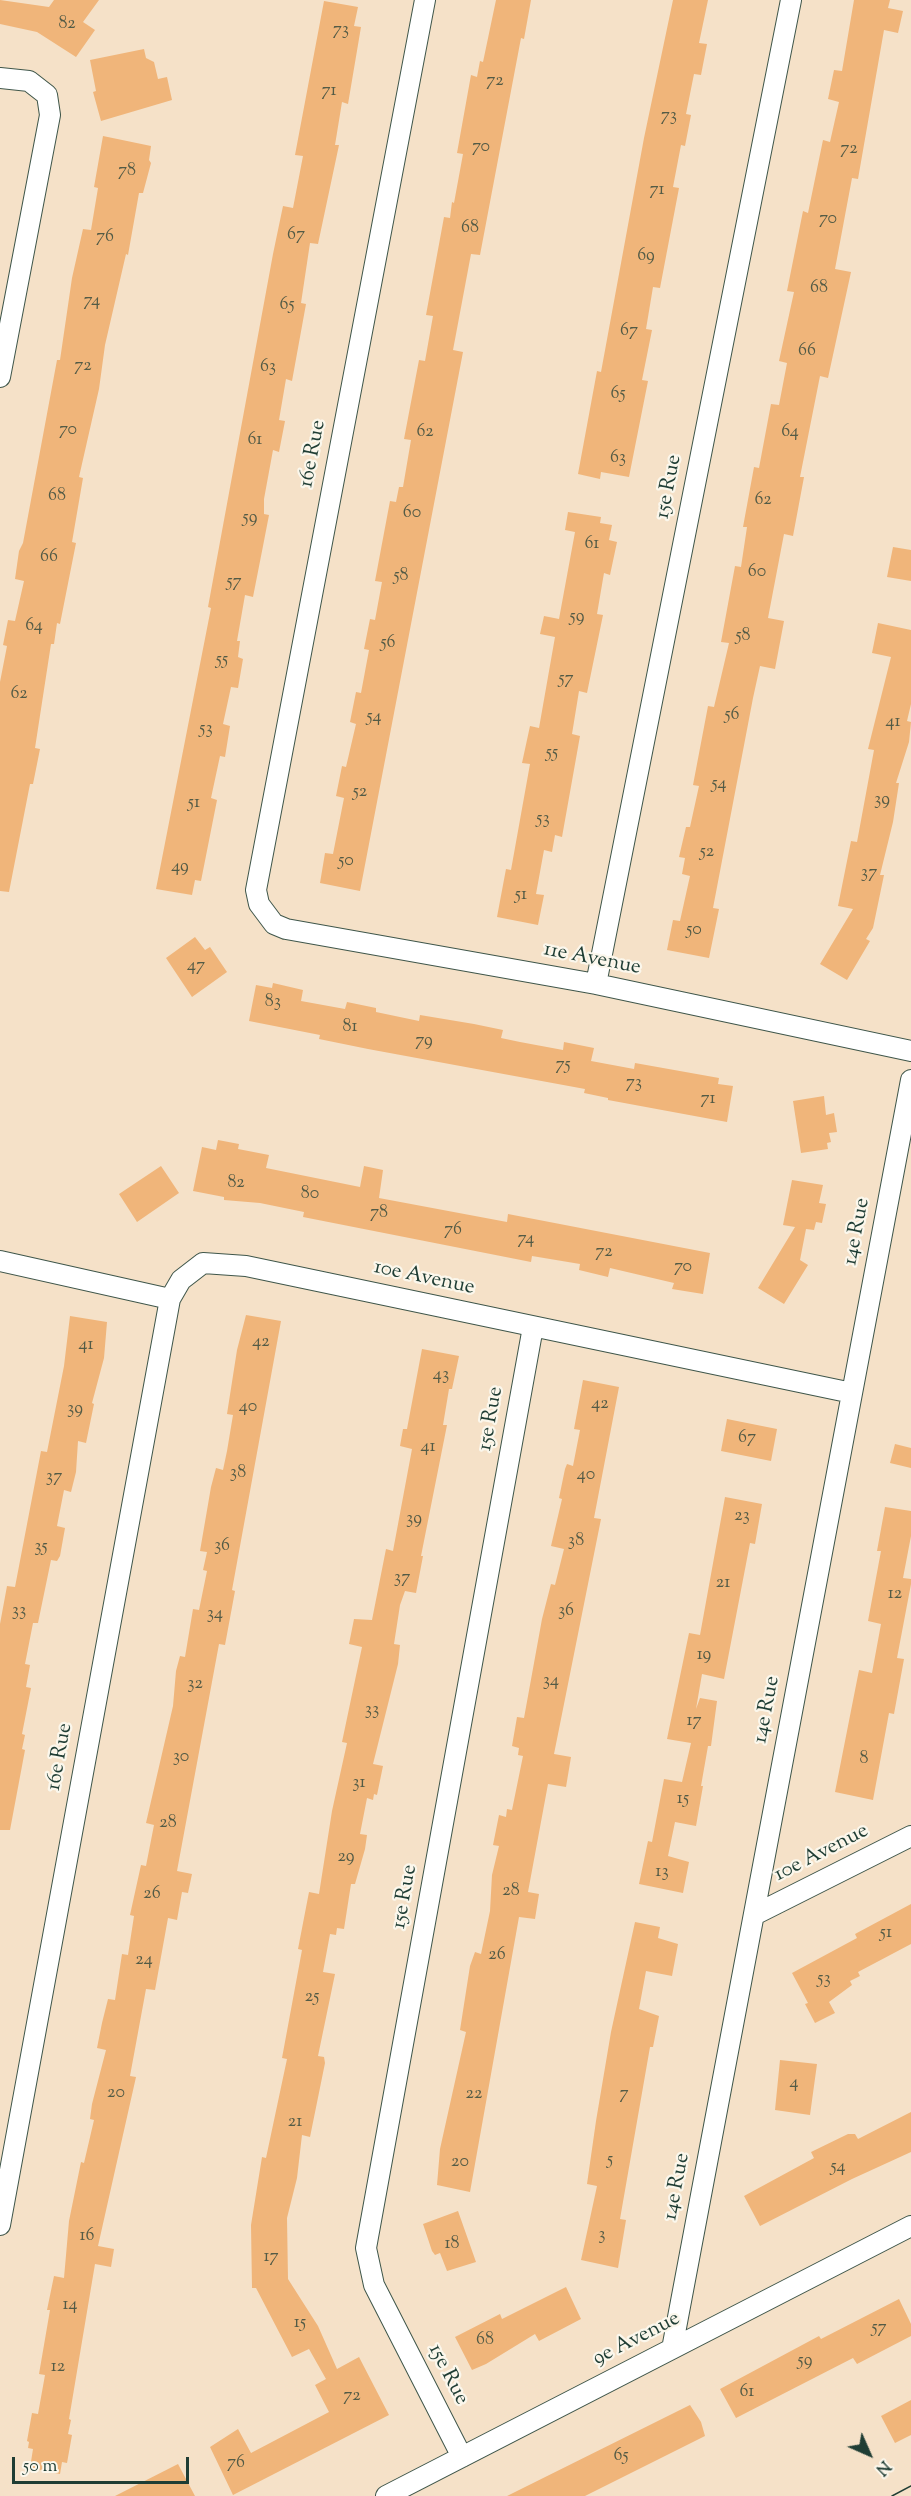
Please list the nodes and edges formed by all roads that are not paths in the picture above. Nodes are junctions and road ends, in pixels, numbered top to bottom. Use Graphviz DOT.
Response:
graph roads {
  1 [pos="425,0"];
  2 [pos="791,0"];
  3 [pos="0,78"];
  4 [pos="0,377"];
  5 [pos="266,915"];
  6 [pos="596,984"];
  7 [pos="911,1051"];
  8 [pos="911,1080"];
  9 [pos="0,1261"];
  10 [pos="170,1299"];
  11 [pos="533,1327"];
  12 [pos="852,1393"];
  13 [pos="911,1836"];
  14 [pos="754,1915"];
  15 [pos="0,2225"];
  16 [pos="911,2226"];
  17 [pos="672,2349"];
  18 [pos="462,2457"];
  19 [pos="386,2496"];
  1 -- 5 [label="street, 16e Rue"];
  2 -- 6 [label="street, 15e Rue"];
  3 -- 4 [label="street"];
  5 -- 6 [label="street, 11e Avenue"];
  6 -- 7 [label="street, 11e Avenue"];
  8 -- 12 [label="street, 14e Rue"];
  9 -- 10 [label="street"];
  10 -- 11 [label="street, 10e Avenue"];
  10 -- 15 [label="street, 16e Rue"];
  11 -- 12 [label="street, 10e Avenue"];
  11 -- 18 [label="street, 15e Rue"];
  12 -- 14 [label="street, 14e Rue"];
  13 -- 14 [label="street, 10e Avenue"];
  14 -- 17 [label="street, 14e Rue"];
  16 -- 17 [label="street, 9e Avenue"];
  17 -- 18 [label="street, 9e Avenue"];
  18 -- 19 [label="street, 9e Avenue"];
}
